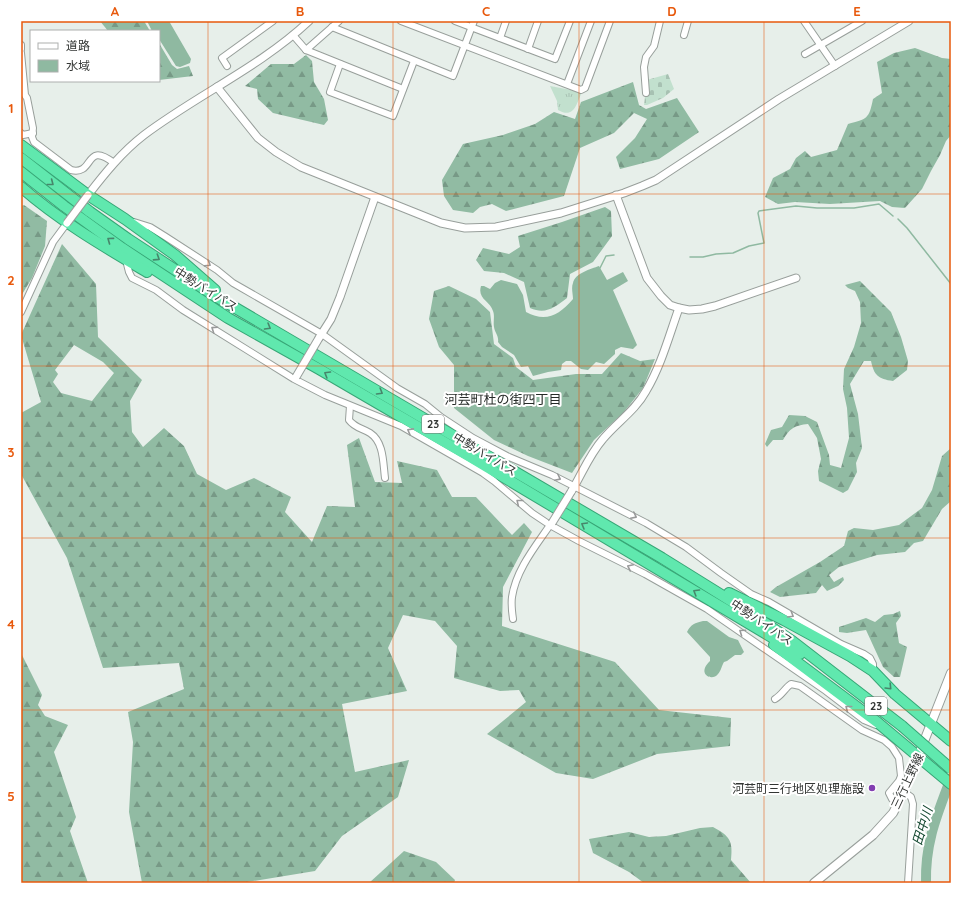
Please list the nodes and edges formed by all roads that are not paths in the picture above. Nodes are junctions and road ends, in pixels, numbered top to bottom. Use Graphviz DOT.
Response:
graph roads {
  1 [pos="273,21"];
  2 [pos="309,21"];
  3 [pos="339,21"];
  4 [pos="401,21"];
  5 [pos="455,21"];
  6 [pos="506,21"];
  7 [pos="538,21"];
  8 [pos="570,21"];
  9 [pos="591,21"];
  10 [pos="610,21"];
  11 [pos="660,21"];
  12 [pos="688,21"];
  13 [pos="804,21"];
  14 [pos="862,21"];
  15 [pos="909,21"];
  16 [pos="300,24"];
  17 [pos="473,24"];
  18 [pos="332,28"];
  19 [pos="293,35"];
  20 [pos="684,35"];
  21 [pos="500,38"];
  22 [pos="21,45"];
  23 [pos="821,45"];
  24 [pos="464,46"];
  25 [pos="21,49"];
  26 [pos="528,49"];
  27 [pos="306,50"];
  28 [pos="21,53"];
  29 [pos="805,54"];
  30 [pos="414,61"];
  31 [pos="340,64"];
  32 [pos="227,66"];
  33 [pos="835,66"];
  34 [pos="567,84"];
  35 [pos="217,87"];
  36 [pos="403,89"];
  37 [pos="646,93"];
  38 [pos="21,133"];
  39 [pos="33,133"];
  40 [pos="21,145"];
  41 [pos="21,158"];
  42 [pos="114,162"];
  43 [pos="21,172"];
  44 [pos="21,187"];
  45 [pos="88,195"];
  46 [pos="616,195"];
  47 [pos="375,197"];
  48 [pos="125,219"];
  49 [pos="67,223"];
  50 [pos="126,260"];
  51 [pos="796,278"];
  52 [pos="679,308"];
  53 [pos="239,310"];
  54 [pos="21,312"];
  55 [pos="228,318"];
  56 [pos="321,336"];
  57 [pos="295,378"];
  58 [pos="350,406"];
  59 [pos="385,478"];
  60 [pos="572,489"];
  61 [pos="551,524"];
  62 [pos="662,558"];
  63 [pos="710,600"];
  64 [pos="513,619"];
  65 [pos="873,671"];
  66 [pos="951,673"];
  67 [pos="849,685"];
  68 [pos="775,699"];
  69 [pos="932,725"];
  70 [pos="882,726"];
  71 [pos="949,739"];
  72 [pos="919,756"];
  73 [pos="951,769"];
  74 [pos="951,784"];
  75 [pos="904,792"];
  76 [pos="898,803"];
  77 [pos="814,883"];
  78 [pos="908,883"];
  1 -- 32 [label="street"];
  2 -- 16 [label="street"];
  3 -- 18 [label="street"];
  4 -- 24 [label="street"];
  5 -- 17 [label="street"];
  6 -- 21 [label="street"];
  7 -- 26 [label="street"];
  8 -- 26 [label="street"];
  9 -- 34 [label="street"];
  10 -- 34 [label="street"];
  11 -- 37 [label="street"];
  12 -- 20 [label="street"];
  13 -- 23 [label="street"];
  14 -- 23 [label="street"];
  15 -- 33 [label="street"];
  16 -- 19 [label="street"];
  17 -- 21 [label="street"];
  17 -- 24 [label="street"];
  18 -- 27 [label="street"];
  18 -- 30 [label="street"];
  19 -- 27 [label="street"];
  19 -- 35 [label="street"];
  21 -- 26 [label="street"];
  22 -- 25 [label="street"];
  23 -- 29 [label="street"];
  23 -- 33 [label="street"];
  24 -- 30 [label="street"];
  24 -- 34 [label="street"];
  27 -- 31 [label="street"];
  28 -- 39 [label="street"];
  30 -- 36 [label="street"];
  31 -- 36 [label="street"];
  31 -- 36 [label="street"];
  33 -- 46 [label="street"];
  35 -- 42 [label="street"];
  35 -- 47 [label="street"];
  38 -- 39 [label="street"];
  39 -- 42 [label="street"];
  40 -- 45 [label="highway"];
  41 -- 53 [label="highway, 中勢バイパス / 23, one-way"];
  42 -- 45 [label="street"];
  55 -- 43 [label="highway, 中勢バイパス / 23, one-way"];
  44 -- 49 [label="highway"];
  45 -- 48 [label="highway"];
  45 -- 49 [label="street, bridge"];
  46 -- 47 [label="street"];
  46 -- 52 [label="street"];
  47 -- 56 [label="street"];
  48 -- 53 [label="highway"];
  48 -- 56 [label="street, one-way"];
  49 -- 50 [label="highway"];
  49 -- 54 [label="street"];
  50 -- 55 [label="highway"];
  57 -- 50 [label="street, one-way"];
  51 -- 52 [label="street"];
  52 -- 60 [label="street"];
  53 -- 62 [label="highway, 中勢バイパス / 23, one-way"];
  63 -- 55 [label="highway, 中勢バイパス / 23, one-way"];
  56 -- 57 [label="street, bridge"];
  56 -- 60 [label="street, one-way"];
  57 -- 58 [label="street"];
  58 -- 59 [label="street"];
  61 -- 58 [label="street, one-way"];
  60 -- 61 [label="street, bridge"];
  60 -- 65 [label="street, one-way"];
  61 -- 64 [label="street"];
  70 -- 61 [label="street, one-way"];
  62 -- 65 [label="highway"];
  62 -- 67 [label="highway, 中勢バイパス / 23"];
  63 -- 67 [label="highway, 中勢バイパス / 23"];
  63 -- 70 [label="highway"];
  65 -- 69 [label="highway, one-way"];
  66 -- 69 [label="main road, 三行上野線"];
  67 -- 73 [label="highway, 中勢バイパス / 23, bridge"];
  68 -- 76 [label="street"];
  69 -- 71 [label="highway"];
  69 -- 72 [label="main road, 三行上野線"];
  70 -- 72 [label="highway"];
  72 -- 74 [label="highway"];
  72 -- 75 [label="main road, 三行上野線"];
  75 -- 76 [label="main road, 三行上野線"];
  75 -- 78 [label="street"];
  76 -- 77 [label="main road, 三行上野線"];
}
